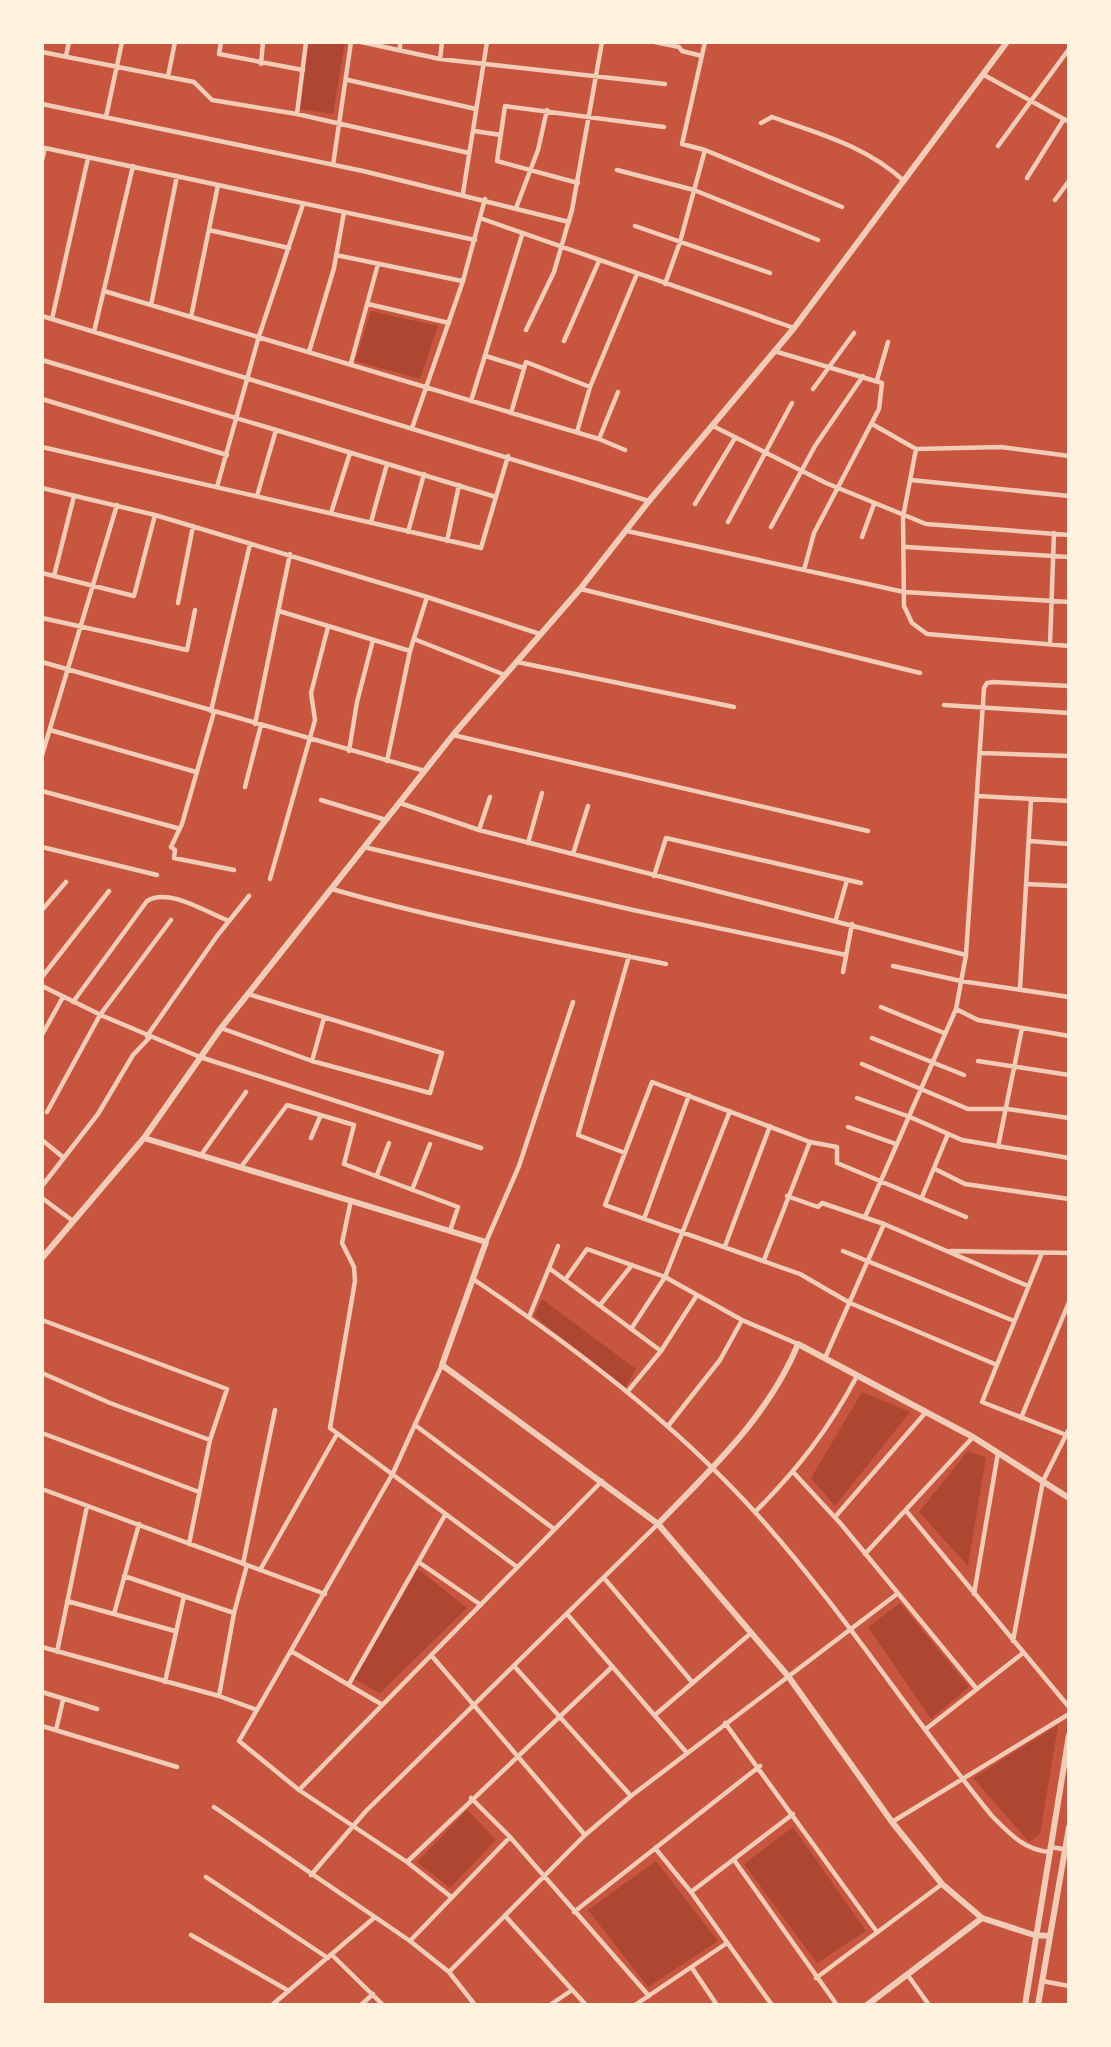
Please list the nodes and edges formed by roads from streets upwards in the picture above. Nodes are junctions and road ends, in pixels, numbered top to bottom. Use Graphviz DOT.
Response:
graph roads {
  1 [pos="69,42"];
  2 [pos="122,42"];
  3 [pos="175,42"];
  4 [pos="221,42"];
  5 [pos="263,42"];
  6 [pos="306,42"];
  7 [pos="351,42"];
  8 [pos="361,42"];
  9 [pos="400,42"];
  10 [pos="442,42"];
  11 [pos="487,42"];
  12 [pos="602,42"];
  13 [pos="655,42"];
  14 [pos="705,42"];
  15 [pos="1003,43"];
  16 [pos="1069,49"];
  17 [pos="400,50"];
  18 [pos="42,52"];
  19 [pos="66,56"];
  20 [pos="702,56"];
  21 [pos="440,59"];
  22 [pos="484,62"];
  23 [pos="261,64"];
  24 [pos="116,67"];
  25 [pos="303,70"];
  26 [pos="984,75"];
  27 [pos="168,76"];
  28 [pos="598,76"];
  29 [pos="348,80"];
  30 [pos="665,84"];
  31 [pos="1032,101"];
  32 [pos="42,104"];
  33 [pos="476,109"];
  34 [pos="547,110"];
  35 [pos="297,114"];
  36 [pos="106,117"];
  37 [pos="591,117"];
  38 [pos="1067,121"];
  39 [pos="761,123"];
  40 [pos="341,124"];
  41 [pos="664,127"];
  42 [pos="474,131"];
  43 [pos="501,135"];
  44 [pos="998,146"];
  45 [pos="705,150"];
  46 [pos="469,153"];
  47 [pos="88,158"];
  48 [pos="42,160"];
  49 [pos="333,165"];
  50 [pos="133,166"];
  51 [pos="530,170"];
  52 [pos="617,170"];
  53 [pos="177,176"];
  54 [pos="1027,178"];
  55 [pos="904,181"];
  56 [pos="1069,181"];
  57 [pos="578,183"];
  58 [pos="218,186"];
  59 [pos="694,190"];
  60 [pos="463,194"];
  61 [pos="485,199"];
  62 [pos="1055,200"];
  63 [pos="303,203"];
  64 [pos="842,207"];
  65 [pos="516,208"];
  66 [pos="344,212"];
  67 [pos="480,218"];
  68 [pos="569,222"];
  69 [pos="635,226"];
  70 [pos="209,230"];
  71 [pos="523,235"];
  72 [pos="475,240"];
  73 [pos="818,240"];
  74 [pos="680,242"];
  75 [pos="289,248"];
  76 [pos="561,249"];
  77 [pos="336,255"];
  78 [pos="598,261"];
  79 [pos="378,264"];
  80 [pos="769,273"];
  81 [pos="637,274"];
  82 [pos="463,281"];
  83 [pos="665,284"];
  84 [pos="104,290"];
  85 [pos="150,304"];
  86 [pos="368,304"];
  87 [pos="42,316"];
  88 [pos="191,317"];
  89 [pos="52,319"];
  90 [pos="449,323"];
  91 [pos="794,328"];
  92 [pos="526,330"];
  93 [pos="94,332"];
  94 [pos="854,333"];
  95 [pos="259,336"];
  96 [pos="564,341"];
  97 [pos="888,342"];
  98 [pos="774,351"];
  99 [pos="309,352"];
  100 [pos="486,356"];
  101 [pos="42,360"];
  102 [pos="351,363"];
  103 [pos="831,366"];
  104 [pos="524,368"];
  105 [pos="863,375"];
  106 [pos="246,378"];
  107 [pos="877,380"];
  108 [pos="428,387"];
  109 [pos="590,387"];
  110 [pos="813,389"];
  111 [pos="618,392"];
  112 [pos="42,399"];
  113 [pos="471,401"];
  114 [pos="792,402"];
  115 [pos="511,413"];
  116 [pos="237,419"];
  117 [pos="872,424"];
  118 [pos="713,426"];
  119 [pos="412,428"];
  120 [pos="276,430"];
  121 [pos="577,432"];
  122 [pos="735,438"];
  123 [pos="599,439"];
  124 [pos="42,447"];
  125 [pos="916,449"];
  126 [pos="625,450"];
  127 [pos="350,453"];
  128 [pos="764,453"];
  129 [pos="227,455"];
  130 [pos="508,456"];
  131 [pos="1069,456"];
  132 [pos="387,464"];
  133 [pos="801,471"];
  134 [pos="424,474"];
  135 [pos="911,480"];
  136 [pos="459,485"];
  137 [pos="217,487"];
  138 [pos="42,488"];
  139 [pos="838,488"];
  140 [pos="75,496"];
  141 [pos="257,496"];
  142 [pos="1069,496"];
  143 [pos="496,497"];
  144 [pos="649,501"];
  145 [pos="695,504"];
  146 [pos="874,504"];
  147 [pos="117,505"];
  148 [pos="331,513"];
  149 [pos="155,515"];
  150 [pos="903,517"];
  151 [pos="371,522"];
  152 [pos="728,522"];
  153 [pos="193,526"];
  154 [pos="771,527"];
  155 [pos="627,531"];
  156 [pos="408,532"];
  157 [pos="1054,533"];
  158 [pos="1069,534"];
  159 [pos="862,537"];
  160 [pos="447,541"];
  161 [pos="250,544"];
  162 [pos="906,547"];
  163 [pos="290,554"];
  164 [pos="1053,556"];
  165 [pos="1069,557"];
  166 [pos="804,570"];
  167 [pos="42,573"];
  168 [pos="54,576"];
  169 [pos="92,584"];
  170 [pos="580,589"];
  171 [pos="904,592"];
  172 [pos="427,597"];
  173 [pos="1052,601"];
  174 [pos="1069,602"];
  175 [pos="178,603"];
  176 [pos="195,610"];
  177 [pos="279,611"];
  178 [pos="42,618"];
  179 [pos="81,626"];
  180 [pos="328,627"];
  181 [pos="540,634"];
  182 [pos="414,639"];
  183 [pos="373,640"];
  184 [pos="1050,645"];
  185 [pos="1069,646"];
  186 [pos="410,652"];
  187 [pos="42,662"];
  188 [pos="516,662"];
  189 [pos="69,668"];
  190 [pos="920,673"];
  191 [pos="505,675"];
  192 [pos="1069,686"];
  193 [pos="944,705"];
  194 [pos="734,706"];
  195 [pos="982,708"];
  196 [pos="212,711"];
  197 [pos="1069,713"];
  198 [pos="258,724"];
  199 [pos="50,730"];
  200 [pos="453,735"];
  201 [pos="309,740"];
  202 [pos="349,751"];
  203 [pos="980,752"];
  204 [pos="42,755"];
  205 [pos="1069,756"];
  206 [pos="387,761"];
  207 [pos="425,771"];
  208 [pos="196,772"];
  209 [pos="245,788"];
  210 [pos="42,791"];
  211 [pos="542,793"];
  212 [pos="978,796"];
  213 [pos="490,797"];
  214 [pos="321,800"];
  215 [pos="1031,800"];
  216 [pos="1069,801"];
  217 [pos="400,803"];
  218 [pos="588,806"];
  219 [pos="386,820"];
  220 [pos="177,828"];
  221 [pos="479,830"];
  222 [pos="868,831"];
  223 [pos="1029,841"];
  224 [pos="528,843"];
  225 [pos="1069,844"];
  226 [pos="42,847"];
  227 [pos="364,847"];
  228 [pos="573,854"];
  229 [pos="234,870"];
  230 [pos="157,875"];
  231 [pos="654,876"];
  232 [pos="270,879"];
  233 [pos="847,880"];
  234 [pos="66,881"];
  235 [pos="861,883"];
  236 [pos="1026,884"];
  237 [pos="1069,886"];
  238 [pos="331,889"];
  239 [pos="109,891"];
  240 [pos="249,896"];
  241 [pos="42,911"];
  242 [pos="836,919"];
  243 [pos="171,920"];
  244 [pos="229,920"];
  245 [pos="852,924"];
  246 [pos="846,955"];
  247 [pos="966,955"];
  248 [pos="629,956"];
  249 [pos="666,964"];
  250 [pos="893,966"];
  251 [pos="843,972"];
  252 [pos="42,977"];
  253 [pos="961,981"];
  254 [pos="42,986"];
  255 [pos="1020,988"];
  256 [pos="247,995"];
  257 [pos="62,997"];
  258 [pos="1069,997"];
  259 [pos="73,1002"];
  260 [pos="573,1002"];
  261 [pos="881,1007"];
  262 [pos="956,1009"];
  263 [pos="100,1015"];
  264 [pos="324,1018"];
  265 [pos="221,1028"];
  266 [pos="1023,1028"];
  267 [pos="944,1033"];
  268 [pos="42,1035"];
  269 [pos="148,1036"];
  270 [pos="1069,1036"];
  271 [pos="872,1038"];
  272 [pos="200,1056"];
  273 [pos="312,1061"];
  274 [pos="931,1061"];
  275 [pos="978,1061"];
  276 [pos="862,1064"];
  277 [pos="1016,1068"];
  278 [pos="964,1075"];
  279 [pos="1069,1075"];
  280 [pos="920,1090"];
  281 [pos="246,1092"];
  282 [pos="689,1095"];
  283 [pos="857,1098"];
  284 [pos="1007,1109"];
  285 [pos="731,1110"];
  286 [pos="47,1112"];
  287 [pos="320,1116"];
  288 [pos="910,1117"];
  289 [pos="1069,1118"];
  290 [pos="770,1126"];
  291 [pos="848,1127"];
  292 [pos="948,1134"];
  293 [pos="144,1138"];
  294 [pos="311,1138"];
  295 [pos="42,1140"];
  296 [pos="810,1142"];
  297 [pos="389,1143"];
  298 [pos="430,1144"];
  299 [pos="897,1144"];
  300 [pos="998,1147"];
  301 [pos="481,1148"];
  302 [pos="625,1153"];
  303 [pos="201,1155"];
  304 [pos="64,1158"];
  305 [pos="1069,1158"];
  306 [pos="241,1167"];
  307 [pos="935,1169"];
  308 [pos="377,1175"];
  309 [pos="880,1181"];
  310 [pos="42,1186"];
  311 [pos="412,1190"];
  312 [pos="787,1196"];
  313 [pos="922,1197"];
  314 [pos="42,1198"];
  315 [pos="1069,1199"];
  316 [pos="351,1200"];
  317 [pos="865,1217"];
  318 [pos="966,1217"];
  319 [pos="644,1219"];
  320 [pos="73,1221"];
  321 [pos="884,1224"];
  322 [pos="682,1230"];
  323 [pos="450,1231"];
  324 [pos="486,1242"];
  325 [pos="725,1245"];
  326 [pos="558,1247"];
  327 [pos="843,1251"];
  328 [pos="948,1251"];
  329 [pos="1042,1253"];
  330 [pos="1069,1253"];
  331 [pos="42,1257"];
  332 [pos="764,1260"];
  333 [pos="869,1260"];
  334 [pos="632,1265"];
  335 [pos="549,1268"];
  336 [pos="665,1277"];
  337 [pos="473,1279"];
  338 [pos="565,1280"];
  339 [pos="1027,1286"];
  340 [pos="697,1295"];
  341 [pos="1069,1302"];
  342 [pos="850,1303"];
  343 [pos="600,1305"];
  344 [pos="529,1317"];
  345 [pos="42,1320"];
  346 [pos="742,1320"];
  347 [pos="1014,1321"];
  348 [pos="631,1329"];
  349 [pos="798,1344"];
  350 [pos="661,1351"];
  351 [pos="824,1360"];
  352 [pos="442,1365"];
  353 [pos="997,1365"];
  354 [pos="42,1373"];
  355 [pos="857,1376"];
  356 [pos="628,1391"];
  357 [pos="275,1410"];
  358 [pos="926,1411"];
  359 [pos="1021,1418"];
  360 [pos="415,1424"];
  361 [pos="668,1426"];
  362 [pos="1069,1429"];
  363 [pos="42,1433"];
  364 [pos="337,1434"];
  365 [pos="1068,1435"];
  366 [pos="973,1437"];
  367 [pos="210,1440"];
  368 [pos="998,1453"];
  369 [pos="712,1468"];
  370 [pos="393,1473"];
  371 [pos="794,1473"];
  372 [pos="1043,1480"];
  373 [pos="603,1481"];
  374 [pos="42,1489"];
  375 [pos="199,1492"];
  376 [pos="1069,1497"];
  377 [pos="87,1506"];
  378 [pos="755,1512"];
  379 [pos="907,1512"];
  380 [pos="445,1515"];
  381 [pos="835,1517"];
  382 [pos="139,1523"];
  383 [pos="658,1524"];
  384 [pos="554,1529"];
  385 [pos="189,1544"];
  386 [pos="865,1554"];
  387 [pos="420,1563"];
  388 [pos="245,1564"];
  389 [pos="517,1567"];
  390 [pos="260,1570"];
  391 [pos="124,1576"];
  392 [pos="604,1578"];
  393 [pos="325,1594"];
  394 [pos="897,1594"];
  395 [pos="974,1594"];
  396 [pos="184,1596"];
  397 [pos="67,1601"];
  398 [pos="481,1605"];
  399 [pos="234,1613"];
  400 [pos="114,1614"];
  401 [pos="567,1614"];
  402 [pos="850,1627"];
  403 [pos="175,1631"];
  404 [pos="751,1633"];
  405 [pos="1013,1642"];
  406 [pos="42,1647"];
  407 [pos="291,1651"];
  408 [pos="57,1652"];
  409 [pos="1023,1653"];
  410 [pos="431,1655"];
  411 [pos="514,1666"];
  412 [pos="612,1667"];
  413 [pos="788,1676"];
  414 [pos="165,1682"];
  415 [pos="693,1683"];
  416 [pos="349,1684"];
  417 [pos="976,1688"];
  418 [pos="42,1692"];
  419 [pos="219,1696"];
  420 [pos="63,1700"];
  421 [pos="381,1704"];
  422 [pos="475,1707"];
  423 [pos="1069,1707"];
  424 [pos="97,1709"];
  425 [pos="257,1710"];
  426 [pos="1069,1714"];
  427 [pos="560,1715"];
  428 [pos="655,1715"];
  429 [pos="725,1723"];
  430 [pos="42,1726"];
  431 [pos="926,1729"];
  432 [pos="56,1730"];
  433 [pos="1069,1735"];
  434 [pos="687,1753"];
  435 [pos="516,1756"];
  436 [pos="760,1766"];
  437 [pos="177,1767"];
  438 [pos="963,1780"];
  439 [pos="299,1790"];
  440 [pos="631,1796"];
  441 [pos="471,1798"];
  442 [pos="214,1807"];
  443 [pos="793,1814"];
  444 [pos="892,1822"];
  445 [pos="353,1824"];
  446 [pos="1069,1827"];
  447 [pos="585,1835"];
  448 [pos="510,1837"];
  449 [pos="655,1848"];
  450 [pos="1050,1849"];
  451 [pos="1067,1850"];
  452 [pos="733,1860"];
  453 [pos="407,1861"];
  454 [pos="311,1875"];
  455 [pos="545,1876"];
  456 [pos="206,1877"];
  457 [pos="942,1884"];
  458 [pos="691,1892"];
  459 [pos="450,1896"];
  460 [pos="575,1912"];
  461 [pos="375,1917"];
  462 [pos="506,1917"];
  463 [pos="982,1918"];
  464 [pos="877,1932"];
  465 [pos="1034,1934"];
  466 [pos="191,1935"];
  467 [pos="1050,1936"];
  468 [pos="410,1941"];
  469 [pos="727,1944"];
  470 [pos="330,1956"];
  471 [pos="692,1968"];
  472 [pos="449,1972"];
  473 [pos="907,1974"];
  474 [pos="816,1978"];
  475 [pos="1042,1982"];
  476 [pos="1069,1986"];
  477 [pos="572,1990"];
  478 [pos="289,1991"];
  479 [pos="373,1994"];
  480 [pos="649,1996"];
  481 [pos="272,2005"];
  482 [pos="361,2005"];
  483 [pos="383,2005"];
  484 [pos="475,2005"];
  485 [pos="550,2005"];
  486 [pos="586,2005"];
  487 [pos="635,2005"];
  488 [pos="717,2005"];
  489 [pos="772,2005"];
  490 [pos="836,2005"];
  491 [pos="867,2005"];
  492 [pos="929,2005"];
  493 [pos="1025,2005"];
  494 [pos="1038,2005"];
  1 -- 19 [label="street"];
  2 -- 24 [label="street"];
  3 -- 27 [label="street"];
  4 -- 23 [label="street"];
  5 -- 23 [label="street"];
  6 -- 25 [label="street"];
  7 -- 29 [label="street"];
  8 -- 17 [label="street"];
  9 -- 17 [label="street"];
  10 -- 21 [label="street"];
  11 -- 22 [label="street"];
  12 -- 28 [label="street"];
  13 -- 20 [label="street"];
  14 -- 20 [label="street"];
  15 -- 26 [label="street"];
  16 -- 31 [label="street"];
  17 -- 21 [label="street"];
  18 -- 19 [label="street"];
  19 -- 24 [label="street"];
  20 -- 45 [label="street"];
  21 -- 22 [label="street"];
  22 -- 28 [label="street"];
  22 -- 33 [label="street"];
  23 -- 25 [label="street"];
  24 -- 27 [label="street"];
  24 -- 36 [label="street"];
  25 -- 35 [label="street"];
  26 -- 31 [label="street"];
  26 -- 55 [label="street"];
  27 -- 35 [label="street"];
  28 -- 30 [label="street"];
  28 -- 37 [label="street"];
  29 -- 33 [label="street"];
  29 -- 40 [label="street"];
  31 -- 38 [label="street"];
  31 -- 44 [label="street"];
  32 -- 36 [label="street"];
  33 -- 42 [label="street"];
  34 -- 37 [label="street"];
  34 -- 43 [label="street"];
  34 -- 51 [label="street"];
  35 -- 40 [label="street"];
  36 -- 49 [label="street"];
  37 -- 41 [label="street"];
  37 -- 57 [label="street"];
  38 -- 54 [label="street"];
  39 -- 55 [label="street"];
  40 -- 46 [label="street"];
  40 -- 49 [label="street"];
  42 -- 43 [label="street"];
  42 -- 46 [label="street"];
  43 -- 51 [label="street"];
  45 -- 59 [label="street"];
  45 -- 64 [label="street"];
  46 -- 60 [label="street"];
  47 -- 48 [label="street"];
  47 -- 50 [label="street"];
  47 -- 89 [label="street"];
  49 -- 60 [label="street"];
  50 -- 53 [label="street"];
  50 -- 84 [label="street"];
  51 -- 57 [label="street"];
  51 -- 65 [label="street"];
  52 -- 59 [label="street"];
  53 -- 58 [label="street"];
  53 -- 85 [label="street"];
  55 -- 91 [label="street"];
  56 -- 62 [label="street"];
  57 -- 68 [label="street"];
  58 -- 63 [label="street"];
  58 -- 70 [label="street"];
  59 -- 73 [label="street"];
  59 -- 74 [label="street"];
  60 -- 61 [label="street"];
  61 -- 65 [label="street"];
  61 -- 67 [label="street"];
  63 -- 66 [label="street"];
  63 -- 75 [label="street"];
  65 -- 68 [label="street"];
  66 -- 72 [label="street"];
  66 -- 77 [label="street"];
  67 -- 71 [label="street"];
  67 -- 72 [label="street"];
  68 -- 76 [label="street"];
  69 -- 74 [label="street"];
  70 -- 75 [label="street"];
  70 -- 88 [label="street"];
  71 -- 76 [label="street"];
  71 -- 100 [label="street"];
  72 -- 82 [label="street"];
  74 -- 80 [label="street"];
  74 -- 83 [label="street"];
  75 -- 95 [label="street"];
  76 -- 78 [label="street"];
  76 -- 92 [label="street"];
  77 -- 79 [label="street"];
  77 -- 99 [label="street"];
  78 -- 81 [label="street"];
  78 -- 96 [label="street"];
  79 -- 82 [label="street"];
  79 -- 86 [label="street"];
  81 -- 83 [label="street"];
  81 -- 109 [label="street"];
  82 -- 90 [label="street"];
  83 -- 91 [label="street"];
  84 -- 85 [label="street"];
  84 -- 93 [label="street"];
  85 -- 88 [label="street"];
  86 -- 90 [label="street"];
  86 -- 102 [label="street"];
  87 -- 89 [label="street"];
  88 -- 95 [label="street"];
  89 -- 93 [label="street"];
  90 -- 108 [label="street"];
  91 -- 98 [label="street"];
  93 -- 106 [label="street"];
  94 -- 103 [label="street"];
  95 -- 99 [label="street"];
  95 -- 106 [label="street"];
  97 -- 107 [label="street"];
  98 -- 103 [label="street"];
  98 -- 118 [label="street"];
  99 -- 102 [label="street"];
  100 -- 104 [label="street"];
  100 -- 113 [label="street"];
  101 -- 116 [label="street"];
  102 -- 108 [label="street"];
  103 -- 105 [label="street"];
  103 -- 110 [label="street"];
  104 -- 109 [label="street"];
  104 -- 115 [label="street"];
  105 -- 107 [label="street"];
  105 -- 133 [label="street"];
  106 -- 116 [label="street"];
  106 -- 119 [label="street"];
  107 -- 117 [label="street"];
  108 -- 113 [label="street"];
  108 -- 119 [label="street"];
  109 -- 121 [label="street"];
  111 -- 123 [label="street"];
  112 -- 129 [label="street"];
  113 -- 115 [label="street"];
  114 -- 128 [label="street"];
  115 -- 121 [label="street"];
  116 -- 120 [label="street"];
  116 -- 129 [label="street"];
  117 -- 125 [label="street"];
  117 -- 139 [label="street"];
  118 -- 122 [label="street"];
  118 -- 144 [label="street"];
  119 -- 130 [label="street"];
  120 -- 127 [label="street"];
  120 -- 141 [label="street"];
  121 -- 123 [label="street"];
  122 -- 128 [label="street"];
  122 -- 145 [label="street"];
  123 -- 126 [label="street"];
  124 -- 137 [label="street"];
  125 -- 131 [label="street"];
  125 -- 135 [label="street"];
  127 -- 132 [label="street"];
  127 -- 148 [label="street"];
  128 -- 133 [label="street"];
  128 -- 152 [label="street"];
  129 -- 137 [label="street"];
  130 -- 143 [label="street"];
  130 -- 144 [label="street"];
  132 -- 134 [label="street"];
  132 -- 151 [label="street"];
  133 -- 139 [label="street"];
  133 -- 154 [label="street"];
  134 -- 136 [label="street"];
  134 -- 156 [label="street"];
  135 -- 142 [label="street"];
  135 -- 150 [label="street"];
  136 -- 143 [label="street"];
  136 -- 160 [label="street"];
  137 -- 141 [label="street"];
  138 -- 140 [label="street"];
  139 -- 146 [label="street"];
  139 -- 166 [label="street"];
  140 -- 147 [label="street"];
  140 -- 168 [label="street"];
  141 -- 148 [label="street"];
  143 -- 160 [label="street"];
  144 -- 155 [label="street"];
  146 -- 150 [label="street"];
  146 -- 159 [label="street"];
  147 -- 149 [label="street"];
  147 -- 169 [label="street"];
  148 -- 151 [label="street"];
  149 -- 153 [label="street"];
  149 -- 169 [label="street"];
  150 -- 157 [label="street"];
  150 -- 162 [label="street"];
  151 -- 156 [label="street"];
  153 -- 161 [label="street"];
  153 -- 175 [label="street"];
  155 -- 166 [label="street"];
  155 -- 170 [label="street"];
  156 -- 160 [label="street"];
  157 -- 158 [label="street"];
  157 -- 164 [label="street"];
  161 -- 163 [label="street"];
  161 -- 196 [label="street"];
  162 -- 164 [label="street"];
  162 -- 171 [label="street"];
  163 -- 172 [label="street"];
  163 -- 177 [label="street"];
  164 -- 165 [label="street"];
  164 -- 173 [label="street"];
  166 -- 171 [label="street"];
  167 -- 168 [label="street"];
  168 -- 169 [label="street"];
  169 -- 179 [label="street"];
  170 -- 181 [label="street"];
  170 -- 190 [label="street"];
  171 -- 173 [label="street"];
  171 -- 184 [label="street"];
  172 -- 181 [label="street"];
  172 -- 182 [label="street"];
  173 -- 174 [label="street"];
  173 -- 184 [label="street"];
  176 -- 179 [label="street"];
  177 -- 180 [label="street"];
  177 -- 198 [label="street"];
  178 -- 179 [label="street"];
  179 -- 189 [label="street"];
  180 -- 183 [label="street"];
  180 -- 201 [label="street"];
  181 -- 188 [label="street"];
  182 -- 186 [label="street"];
  182 -- 191 [label="street"];
  183 -- 186 [label="street"];
  183 -- 202 [label="street"];
  184 -- 185 [label="street"];
  186 -- 206 [label="street"];
  187 -- 189 [label="street"];
  188 -- 191 [label="street"];
  188 -- 194 [label="street"];
  189 -- 196 [label="street"];
  189 -- 199 [label="street"];
  191 -- 200 [label="street"];
  192 -- 195 [label="street"];
  193 -- 195 [label="street"];
  195 -- 197 [label="street"];
  195 -- 203 [label="street"];
  196 -- 198 [label="street"];
  196 -- 208 [label="street"];
  198 -- 201 [label="street"];
  198 -- 209 [label="street"];
  199 -- 204 [label="street"];
  199 -- 208 [label="street"];
  200 -- 207 [label="street"];
  200 -- 222 [label="street"];
  201 -- 202 [label="street"];
  201 -- 232 [label="street"];
  202 -- 206 [label="street"];
  203 -- 205 [label="street"];
  203 -- 212 [label="street"];
  206 -- 207 [label="street"];
  207 -- 217 [label="street"];
  208 -- 220 [label="street"];
  210 -- 220 [label="street"];
  211 -- 224 [label="street"];
  212 -- 215 [label="street"];
  212 -- 247 [label="street"];
  213 -- 221 [label="street"];
  214 -- 219 [label="street"];
  215 -- 216 [label="street"];
  215 -- 223 [label="street"];
  217 -- 219 [label="street"];
  217 -- 221 [label="street"];
  218 -- 228 [label="street"];
  219 -- 227 [label="street"];
  220 -- 229 [label="street"];
  221 -- 224 [label="street"];
  223 -- 225 [label="street"];
  223 -- 236 [label="street"];
  224 -- 228 [label="street"];
  226 -- 230 [label="street"];
  227 -- 238 [label="street"];
  227 -- 246 [label="street"];
  228 -- 231 [label="street"];
  231 -- 233 [label="street"];
  231 -- 242 [label="street"];
  233 -- 235 [label="street"];
  233 -- 242 [label="street"];
  234 -- 241 [label="street"];
  236 -- 237 [label="street"];
  236 -- 255 [label="street"];
  238 -- 248 [label="street"];
  238 -- 256 [label="street"];
  239 -- 252 [label="street"];
  240 -- 244 [label="street"];
  242 -- 245 [label="street"];
  243 -- 263 [label="street"];
  244 -- 259 [label="street"];
  244 -- 269 [label="street"];
  245 -- 246 [label="street"];
  245 -- 247 [label="street"];
  246 -- 251 [label="street"];
  247 -- 253 [label="street"];
  248 -- 249 [label="street"];
  248 -- 302 [label="street"];
  250 -- 253 [label="street"];
  253 -- 255 [label="street"];
  253 -- 262 [label="street"];
  254 -- 257 [label="street"];
  255 -- 258 [label="street"];
  256 -- 264 [label="street"];
  256 -- 265 [label="street"];
  257 -- 259 [label="street"];
  257 -- 268 [label="street"];
  259 -- 263 [label="street"];
  260 -- 324 [label="street"];
  261 -- 267 [label="street"];
  262 -- 266 [label="street"];
  262 -- 267 [label="street"];
  263 -- 269 [label="street"];
  263 -- 286 [label="street"];
  264 -- 273 [label="street"];
  264 -- 273 [label="street"];
  265 -- 272 [label="street"];
  265 -- 273 [label="street"];
  266 -- 270 [label="street"];
  266 -- 277 [label="street"];
  267 -- 274 [label="street"];
  269 -- 272 [label="street"];
  269 -- 304 [label="street"];
  271 -- 274 [label="street"];
  272 -- 293 [label="street"];
  272 -- 301 [label="street"];
  274 -- 278 [label="street"];
  274 -- 280 [label="street"];
  275 -- 277 [label="street"];
  276 -- 280 [label="street"];
  277 -- 279 [label="street"];
  277 -- 284 [label="street"];
  280 -- 284 [label="street"];
  280 -- 288 [label="street"];
  281 -- 303 [label="street"];
  282 -- 285 [label="street"];
  282 -- 302 [label="street"];
  282 -- 319 [label="street"];
  283 -- 288 [label="street"];
  284 -- 289 [label="street"];
  284 -- 300 [label="street"];
  285 -- 290 [label="street"];
  285 -- 322 [label="street"];
  287 -- 294 [label="street"];
  287 -- 306 [label="street"];
  287 -- 308 [label="street"];
  288 -- 292 [label="street"];
  288 -- 299 [label="street"];
  290 -- 296 [label="street"];
  290 -- 325 [label="street"];
  291 -- 299 [label="street"];
  292 -- 300 [label="street"];
  292 -- 307 [label="street"];
  293 -- 303 [label="street"];
  293 -- 320 [label="street"];
  295 -- 304 [label="street"];
  296 -- 309 [label="street"];
  296 -- 312 [label="street"];
  297 -- 308 [label="street"];
  298 -- 311 [label="street"];
  299 -- 309 [label="street"];
  300 -- 305 [label="street"];
  302 -- 319 [label="street"];
  303 -- 306 [label="street"];
  304 -- 310 [label="street"];
  306 -- 316 [label="street"];
  307 -- 313 [label="street"];
  307 -- 315 [label="street"];
  308 -- 311 [label="street"];
  309 -- 313 [label="street"];
  309 -- 317 [label="street"];
  311 -- 323 [label="street"];
  312 -- 317 [label="street"];
  312 -- 332 [label="street"];
  313 -- 318 [label="street"];
  314 -- 320 [label="street"];
  316 -- 323 [label="street"];
  316 -- 364 [label="street"];
  317 -- 321 [label="street"];
  319 -- 322 [label="street"];
  320 -- 331 [label="street"];
  321 -- 328 [label="street"];
  321 -- 333 [label="street"];
  322 -- 325 [label="street"];
  322 -- 336 [label="street"];
  323 -- 324 [label="street"];
  324 -- 337 [label="street"];
  325 -- 332 [label="street"];
  326 -- 335 [label="street"];
  327 -- 333 [label="street"];
  328 -- 329 [label="street"];
  328 -- 339 [label="street"];
  329 -- 330 [label="street"];
  329 -- 339 [label="street"];
  332 -- 342 [label="street"];
  333 -- 342 [label="street"];
  333 -- 347 [label="street"];
  334 -- 336 [label="street"];
  334 -- 338 [label="street"];
  334 -- 343 [label="street"];
  335 -- 338 [label="street"];
  335 -- 344 [label="street"];
  336 -- 340 [label="street"];
  336 -- 348 [label="street"];
  337 -- 344 [label="street"];
  337 -- 352 [label="street"];
  338 -- 343 [label="street"];
  339 -- 347 [label="street"];
  340 -- 346 [label="street"];
  340 -- 350 [label="street"];
  341 -- 359 [label="street"];
  342 -- 351 [label="street"];
  342 -- 353 [label="street"];
  343 -- 348 [label="street"];
  344 -- 356 [label="street"];
  345 -- 367 [label="street"];
  346 -- 349 [label="street"];
  346 -- 361 [label="street"];
  347 -- 353 [label="street"];
  348 -- 350 [label="street"];
  349 -- 351 [label="street"];
  349 -- 369 [label="street"];
  350 -- 356 [label="street"];
  351 -- 355 [label="street"];
  352 -- 360 [label="street"];
  352 -- 373 [label="street"];
  353 -- 359 [label="street"];
  354 -- 367 [label="street"];
  355 -- 358 [label="street"];
  355 -- 371 [label="street"];
  356 -- 361 [label="street"];
  357 -- 388 [label="street"];
  358 -- 366 [label="street"];
  358 -- 381 [label="street"];
  359 -- 365 [label="street"];
  360 -- 370 [label="street"];
  360 -- 384 [label="street"];
  361 -- 369 [label="street"];
  362 -- 365 [label="street"];
  363 -- 375 [label="street"];
  364 -- 370 [label="street"];
  364 -- 390 [label="street"];
  365 -- 372 [label="street"];
  366 -- 368 [label="street"];
  366 -- 379 [label="street"];
  367 -- 375 [label="street"];
  368 -- 372 [label="street"];
  368 -- 395 [label="street"];
  369 -- 378 [label="street"];
  369 -- 383 [label="street"];
  370 -- 380 [label="street"];
  370 -- 393 [label="street"];
  371 -- 378 [label="street"];
  371 -- 381 [label="street"];
  372 -- 376 [label="street"];
  372 -- 405 [label="street"];
  373 -- 383 [label="street"];
  373 -- 384 [label="street"];
  374 -- 377 [label="street"];
  375 -- 385 [label="street"];
  377 -- 382 [label="street"];
  377 -- 397 [label="street"];
  378 -- 402 [label="street"];
  379 -- 386 [label="street"];
  379 -- 395 [label="street"];
  380 -- 387 [label="street"];
  380 -- 389 [label="street"];
  381 -- 386 [label="street"];
  382 -- 385 [label="street"];
  382 -- 391 [label="street"];
  383 -- 392 [label="street"];
  383 -- 404 [label="street"];
  384 -- 389 [label="street"];
  385 -- 388 [label="street"];
  386 -- 394 [label="street"];
  387 -- 398 [label="street"];
  387 -- 416 [label="street"];
  388 -- 390 [label="street"];
  388 -- 399 [label="street"];
  389 -- 398 [label="street"];
  390 -- 393 [label="street"];
  391 -- 396 [label="street"];
  391 -- 400 [label="street"];
  392 -- 401 [label="street"];
  392 -- 415 [label="street"];
  393 -- 407 [label="street"];
  394 -- 402 [label="street"];
  394 -- 417 [label="street"];
  395 -- 405 [label="street"];
  396 -- 399 [label="street"];
  396 -- 403 [label="street"];
  397 -- 400 [label="street"];
  397 -- 408 [label="street"];
  398 -- 410 [label="street"];
  399 -- 419 [label="street"];
  400 -- 403 [label="street"];
  401 -- 411 [label="street"];
  401 -- 412 [label="street"];
  402 -- 413 [label="street"];
  402 -- 431 [label="street"];
  403 -- 414 [label="street"];
  404 -- 413 [label="street"];
  404 -- 415 [label="street"];
  405 -- 409 [label="street"];
  406 -- 408 [label="street"];
  407 -- 416 [label="street"];
  407 -- 425 [label="street"];
  408 -- 414 [label="street"];
  409 -- 417 [label="street"];
  409 -- 423 [label="street"];
  410 -- 421 [label="street"];
  410 -- 422 [label="street"];
  411 -- 422 [label="street"];
  411 -- 427 [label="street"];
  412 -- 427 [label="street"];
  412 -- 428 [label="street"];
  413 -- 429 [label="street"];
  413 -- 444 [label="street"];
  414 -- 419 [label="street"];
  415 -- 428 [label="street"];
  416 -- 421 [label="street"];
  417 -- 431 [label="street"];
  418 -- 420 [label="street"];
  419 -- 425 [label="street"];
  420 -- 424 [label="street"];
  420 -- 432 [label="street"];
  421 -- 439 [label="street"];
  422 -- 435 [label="street"];
  422 -- 445 [label="street"];
  425 -- 439 [label="street"];
  426 -- 438 [label="street"];
  427 -- 435 [label="street"];
  427 -- 440 [label="street"];
  428 -- 434 [label="street"];
  429 -- 434 [label="street"];
  429 -- 436 [label="street"];
  430 -- 432 [label="street"];
  431 -- 438 [label="street"];
  432 -- 437 [label="street"];
  433 -- 450 [label="street"];
  434 -- 440 [label="street"];
  435 -- 441 [label="street"];
  435 -- 447 [label="street"];
  436 -- 443 [label="street"];
  436 -- 449 [label="street"];
  438 -- 444 [label="street"];
  438 -- 450 [label="street"];
  439 -- 445 [label="street"];
  440 -- 447 [label="street"];
  441 -- 448 [label="street"];
  441 -- 453 [label="street"];
  442 -- 454 [label="street"];
  443 -- 452 [label="street"];
  443 -- 464 [label="street"];
  444 -- 457 [label="street"];
  445 -- 453 [label="street"];
  445 -- 454 [label="street"];
  446 -- 451 [label="street"];
  447 -- 455 [label="street"];
  448 -- 455 [label="street"];
  448 -- 459 [label="street"];
  449 -- 458 [label="street"];
  449 -- 460 [label="street"];
  450 -- 451 [label="street"];
  450 -- 465 [label="street"];
  451 -- 467 [label="street"];
  452 -- 458 [label="street"];
  452 -- 474 [label="street"];
  453 -- 459 [label="street"];
  454 -- 461 [label="street"];
  455 -- 460 [label="street"];
  455 -- 462 [label="street"];
  456 -- 470 [label="street"];
  457 -- 463 [label="street"];
  457 -- 464 [label="street"];
  458 -- 469 [label="street"];
  459 -- 468 [label="street"];
  460 -- 480 [label="street"];
  461 -- 468 [label="street"];
  461 -- 470 [label="street"];
  462 -- 472 [label="street"];
  462 -- 477 [label="street"];
  463 -- 465 [label="street"];
  463 -- 473 [label="street"];
  464 -- 474 [label="street"];
  465 -- 467 [label="street"];
  465 -- 493 [label="street"];
  466 -- 478 [label="street"];
  467 -- 475 [label="street"];
  468 -- 472 [label="street"];
  469 -- 471 [label="street"];
  469 -- 489 [label="street"];
  470 -- 478 [label="street"];
  470 -- 479 [label="street"];
  471 -- 480 [label="street"];
  471 -- 488 [label="street"];
  472 -- 484 [label="street"];
  473 -- 491 [label="street"];
  473 -- 492 [label="street"];
  474 -- 490 [label="street"];
  475 -- 476 [label="street"];
  475 -- 494 [label="street"];
  477 -- 485 [label="street"];
  477 -- 486 [label="street"];
  478 -- 481 [label="street"];
  479 -- 482 [label="street"];
  479 -- 483 [label="street"];
  480 -- 487 [label="street"];
}
